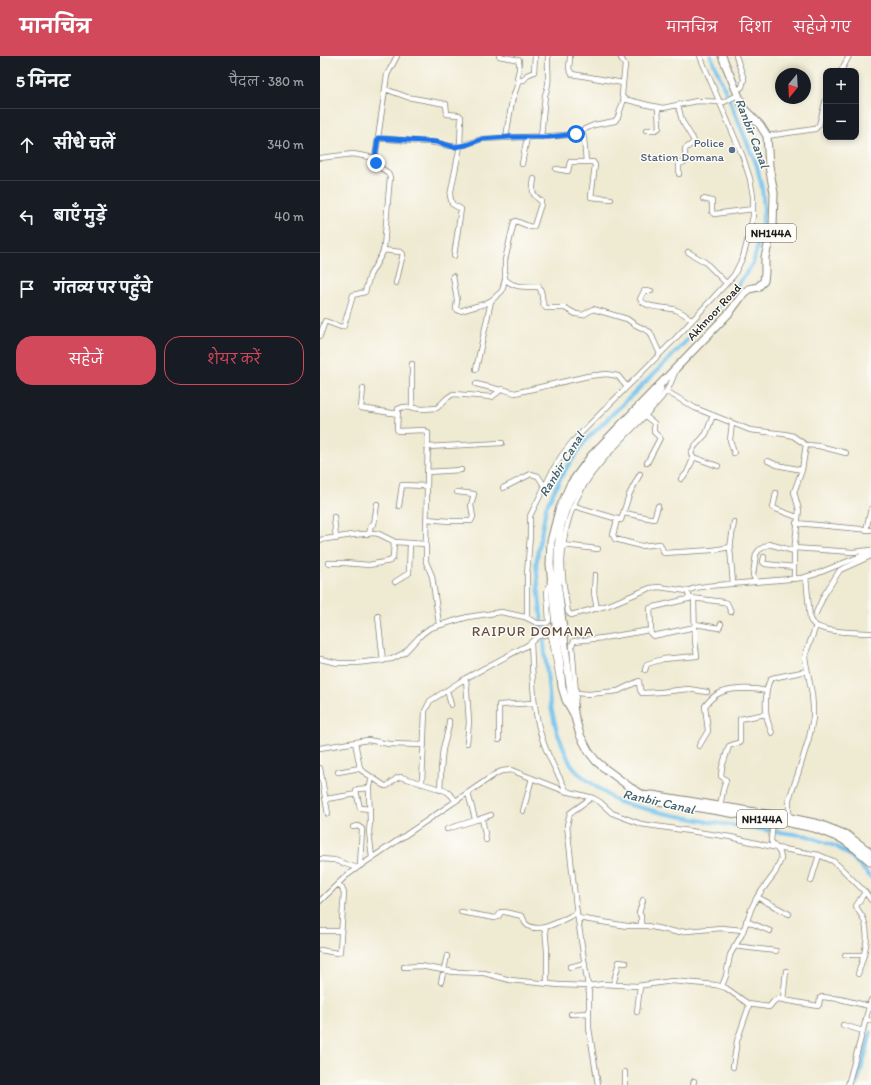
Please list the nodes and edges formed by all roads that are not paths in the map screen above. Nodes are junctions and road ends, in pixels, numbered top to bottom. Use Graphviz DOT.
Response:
graph roads {
  1 [pos="397,56"];
  2 [pos="500,56"];
  3 [pos="535,56"];
  4 [pos="548,56"];
  5 [pos="620,56"];
  6 [pos="700,56"];
  7 [pos="722,56"];
  8 [pos="736,56"];
  9 [pos="849,56"];
  10 [pos="570,57"];
  11 [pos="843,68"];
  12 [pos="518,80"];
  13 [pos="623,83"];
  14 [pos="385,89"];
  15 [pos="736,95"];
  16 [pos="624,99"];
  17 [pos="721,102"];
  18 [pos="825,104"];
  19 [pos="678,105"];
  20 [pos="658,107"];
  21 [pos="646,130"];
  22 [pos="581,131"];
  23 [pos="767,136"];
  24 [pos="506,137"];
  25 [pos="527,137"];
  26 [pos="541,137"];
  27 [pos="378,138"];
  28 [pos="460,146"];
  29 [pos="320,158"];
  30 [pos="375,158"];
  31 [pos="586,162"];
  32 [pos="522,164"];
  33 [pos="556,169"];
  34 [pos="679,174"];
  35 [pos="534,179"];
  36 [pos="611,199"];
  37 [pos="703,199"];
  38 [pos="753,209"];
  39 [pos="383,250"];
  40 [pos="688,252"];
  41 [pos="454,256"];
  42 [pos="454,276"];
  43 [pos="505,279"];
  44 [pos="396,283"];
  45 [pos="726,283"];
  46 [pos="651,291"];
  47 [pos="491,301"];
  48 [pos="322,320"];
  49 [pos="692,320"];
  50 [pos="320,336"];
  51 [pos="660,354"];
  52 [pos="412,364"];
  53 [pos="476,369"];
  54 [pos="676,369"];
  55 [pos="476,384"];
  56 [pos="627,386"];
  57 [pos="363,389"];
  58 [pos="501,390"];
  59 [pos="666,392"];
  60 [pos="412,408"];
  61 [pos="398,414"];
  62 [pos="713,415"];
  63 [pos="645,416"];
  64 [pos="732,423"];
  65 [pos="502,443"];
  66 [pos="806,445"];
  67 [pos="427,447"];
  68 [pos="734,453"];
  69 [pos="846,453"];
  70 [pos="693,457"];
  71 [pos="768,461"];
  72 [pos="647,463"];
  73 [pos="718,466"];
  74 [pos="461,470"];
  75 [pos="802,470"];
  76 [pos="427,472"];
  77 [pos="640,474"];
  78 [pos="682,479"];
  79 [pos="427,486"];
  80 [pos="545,487"];
  81 [pos="503,488"];
  82 [pos="457,492"];
  83 [pos="776,493"];
  84 [pos="377,504"];
  85 [pos="399,506"];
  86 [pos="574,506"];
  87 [pos="658,506"];
  88 [pos="871,509"];
  89 [pos="624,513"];
  90 [pos="334,517"];
  91 [pos="797,517"];
  92 [pos="426,519"];
  93 [pos="617,520"];
  94 [pos="734,522"];
  95 [pos="796,523"];
  96 [pos="868,530"];
  97 [pos="370,534"];
  98 [pos="336,539"];
  99 [pos="320,540"];
  100 [pos="394,542"];
  101 [pos="410,543"];
  102 [pos="426,544"];
  103 [pos="563,545"];
  104 [pos="731,547"];
  105 [pos="598,549"];
  106 [pos="794,549"];
  107 [pos="871,551"];
  108 [pos="871,556"];
  109 [pos="764,557"];
  110 [pos="328,563"];
  111 [pos="794,567"];
  112 [pos="595,575"];
  113 [pos="806,577"];
  114 [pos="794,579"];
  115 [pos="554,581"];
  116 [pos="395,582"];
  117 [pos="756,582"];
  118 [pos="733,584"];
  119 [pos="687,591"];
  120 [pos="692,598"];
  121 [pos="596,609"];
  122 [pos="730,612"];
  123 [pos="816,613"];
  124 [pos="378,616"];
  125 [pos="527,617"];
  126 [pos="439,624"];
  127 [pos="721,624"];
  128 [pos="695,626"];
  129 [pos="816,626"];
  130 [pos="650,629"];
  131 [pos="871,633"];
  132 [pos="531,643"];
  133 [pos="320,659"];
  134 [pos="383,661"];
  135 [pos="645,670"];
  136 [pos="807,671"];
  137 [pos="466,678"];
  138 [pos="561,683"];
  139 [pos="447,690"];
  140 [pos="767,691"];
  141 [pos="707,692"];
  142 [pos="576,693"];
  143 [pos="534,703"];
  144 [pos="451,705"];
  145 [pos="574,714"];
  146 [pos="766,714"];
  147 [pos="449,721"];
  148 [pos="772,733"];
  149 [pos="499,740"];
  150 [pos="355,742"];
  151 [pos="467,743"];
  152 [pos="424,746"];
  153 [pos="699,746"];
  154 [pos="320,748"];
  155 [pos="320,768"];
  156 [pos="360,768"];
  157 [pos="338,772"];
  158 [pos="321,775"];
  159 [pos="372,777"];
  160 [pos="532,778"];
  161 [pos="422,784"];
  162 [pos="370,788"];
  163 [pos="440,790"];
  164 [pos="567,792"];
  165 [pos="468,793"];
  166 [pos="357,794"];
  167 [pos="644,796"];
  168 [pos="591,798"];
  169 [pos="326,799"];
  170 [pos="456,801"];
  171 [pos="720,807"];
  172 [pos="370,809"];
  173 [pos="523,811"];
  174 [pos="328,814"];
  175 [pos="491,815"];
  176 [pos="482,818"];
  177 [pos="789,818"];
  178 [pos="476,820"];
  179 [pos="773,823"];
  180 [pos="353,827"];
  181 [pos="447,829"];
  182 [pos="486,840"];
  183 [pos="777,848"];
  184 [pos="819,855"];
  185 [pos="871,855"];
  186 [pos="372,858"];
  187 [pos="320,859"];
  188 [pos="871,862"];
  189 [pos="359,867"];
  190 [pos="811,881"];
  191 [pos="338,884"];
  192 [pos="865,892"];
  193 [pos="757,897"];
  194 [pos="643,900"];
  195 [pos="871,900"];
  196 [pos="320,901"];
  197 [pos="461,912"];
  198 [pos="789,914"];
  199 [pos="578,916"];
  200 [pos="746,921"];
  201 [pos="641,926"];
  202 [pos="545,927"];
  203 [pos="743,930"];
  204 [pos="320,931"];
  205 [pos="341,931"];
  206 [pos="770,931"];
  207 [pos="734,946"];
  208 [pos="320,950"];
  209 [pos="776,951"];
  210 [pos="845,955"];
  211 [pos="864,955"];
  212 [pos="447,956"];
  213 [pos="585,963"];
  214 [pos="626,963"];
  215 [pos="404,967"];
  216 [pos="570,967"];
  217 [pos="443,970"];
  218 [pos="786,971"];
  219 [pos="858,974"];
  220 [pos="441,982"];
  221 [pos="547,984"];
  222 [pos="613,985"];
  223 [pos="588,986"];
  224 [pos="640,986"];
  225 [pos="722,986"];
  226 [pos="783,1000"];
  227 [pos="871,1000"];
  228 [pos="748,1004"];
  229 [pos="869,1006"];
  230 [pos="637,1012"];
  231 [pos="589,1013"];
  232 [pos="571,1014"];
  233 [pos="868,1020"];
  234 [pos="843,1025"];
  235 [pos="863,1031"];
  236 [pos="733,1067"];
  237 [pos="626,1072"];
  238 [pos="598,1085"];
  239 [pos="625,1085"];
  240 [pos="848,1085"];
  1 -- 14 [label="street"];
  2 -- 12 [label="street"];
  3 -- 12 [label="street"];
  4 -- 26 [label="street"];
  5 -- 13 [label="street"];
  6 -- 17 [label="street"];
  7 -- 15 [label="main road"];
  8 -- 15 [label="street"];
  9 -- 11 [label="street"];
  10 -- 13 [label="street"];
  12 -- 24 [label="street"];
  13 -- 16 [label="street"];
  14 -- 27 [label="street"];
  14 -- 28 [label="street"];
  15 -- 17 [label="street"];
  15 -- 23 [label="main road"];
  16 -- 20 [label="street"];
  16 -- 22 [label="street"];
  17 -- 19 [label="street"];
  17 -- 38 [label="street"];
  18 -- 23 [label="street"];
  19 -- 20 [label="street"];
  19 -- 34 [label="street"];
  20 -- 21 [label="street"];
  22 -- 26 [label="street"];
  22 -- 31 [label="street"];
  23 -- 54 [label="main road, Akhnoor Road / NH144A"];
  24 -- 25 [label="street"];
  24 -- 28 [label="street"];
  25 -- 26 [label="street"];
  25 -- 32 [label="street"];
  27 -- 28 [label="street"];
  27 -- 30 [label="street"];
  28 -- 41 [label="street"];
  29 -- 30 [label="street"];
  30 -- 39 [label="street"];
  31 -- 33 [label="street"];
  31 -- 36 [label="street"];
  35 -- 43 [label="street"];
  37 -- 38 [label="street"];
  38 -- 45 [label="street"];
  39 -- 44 [label="street"];
  39 -- 48 [label="street"];
  40 -- 45 [label="street"];
  42 -- 47 [label="street"];
  43 -- 47 [label="street"];
  43 -- 51 [label="street"];
  45 -- 49 [label="street"];
  46 -- 49 [label="street"];
  47 -- 53 [label="street"];
  48 -- 50 [label="street"];
  49 -- 51 [label="street"];
  51 -- 56 [label="street"];
  52 -- 60 [label="street"];
  54 -- 59 [label="street"];
  54 -- 115 [label="main road, Akhnoor Road / NH144A"];
  55 -- 58 [label="street"];
  56 -- 58 [label="street"];
  56 -- 80 [label="street"];
  57 -- 61 [label="street"];
  58 -- 60 [label="street"];
  59 -- 62 [label="street"];
  59 -- 63 [label="street"];
  60 -- 61 [label="street"];
  61 -- 67 [label="street"];
  62 -- 64 [label="street"];
  62 -- 70 [label="street"];
  63 -- 72 [label="street"];
  63 -- 86 [label="street"];
  64 -- 66 [label="street"];
  64 -- 68 [label="street"];
  65 -- 67 [label="street"];
  66 -- 69 [label="street"];
  66 -- 75 [label="street"];
  67 -- 76 [label="street"];
  70 -- 73 [label="street"];
  70 -- 78 [label="street"];
  71 -- 75 [label="street"];
  74 -- 76 [label="street"];
  75 -- 91 [label="street"];
  76 -- 79 [label="street"];
  77 -- 89 [label="street"];
  79 -- 85 [label="street"];
  79 -- 92 [label="street"];
  80 -- 81 [label="street"];
  80 -- 125 [label="street"];
  82 -- 92 [label="street"];
  83 -- 91 [label="street"];
  84 -- 97 [label="street"];
  86 -- 93 [label="street"];
  86 -- 103 [label="street"];
  87 -- 89 [label="street"];
  88 -- 96 [label="street"];
  89 -- 93 [label="street"];
  90 -- 98 [label="street"];
  91 -- 95 [label="street"];
  92 -- 102 [label="street"];
  93 -- 104 [label="street"];
  94 -- 104 [label="street"];
  95 -- 96 [label="street"];
  95 -- 106 [label="street"];
  97 -- 98 [label="street"];
  97 -- 100 [label="street"];
  98 -- 99 [label="street"];
  100 -- 101 [label="street"];
  100 -- 110 [label="street"];
  101 -- 102 [label="street"];
  101 -- 116 [label="street"];
  102 -- 126 [label="street"];
  103 -- 105 [label="street"];
  103 -- 121 [label="street"];
  104 -- 118 [label="street"];
  106 -- 107 [label="street"];
  106 -- 111 [label="street"];
  106 -- 117 [label="street"];
  107 -- 113 [label="street"];
  108 -- 123 [label="street"];
  109 -- 111 [label="street"];
  111 -- 114 [label="street"];
  112 -- 121 [label="street"];
  113 -- 114 [label="street"];
  113 -- 129 [label="street"];
  114 -- 117 [label="street"];
  115 -- 125 [label="street"];
  115 -- 138 [label="main road, Akhnoor Road / NH144A"];
  115 -- 145 [label="main road"];
  117 -- 118 [label="street"];
  118 -- 119 [label="street"];
  119 -- 120 [label="street"];
  119 -- 121 [label="street"];
  120 -- 122 [label="street"];
  120 -- 128 [label="street"];
  120 -- 130 [label="street"];
  124 -- 134 [label="street"];
  125 -- 126 [label="street"];
  126 -- 134 [label="street"];
  127 -- 128 [label="street"];
  128 -- 130 [label="street"];
  128 -- 135 [label="street"];
  129 -- 131 [label="street"];
  129 -- 136 [label="street"];
  130 -- 142 [label="street"];
  132 -- 137 [label="street"];
  132 -- 138 [label="street"];
  132 -- 143 [label="street"];
  133 -- 134 [label="street"];
  136 -- 140 [label="street"];
  136 -- 177 [label="street"];
  137 -- 139 [label="street"];
  137 -- 151 [label="street"];
  138 -- 145 [label="main road, Akhnoor Road / NH144A"];
  139 -- 144 [label="street"];
  139 -- 152 [label="street"];
  140 -- 146 [label="street"];
  140 -- 153 [label="street"];
  141 -- 142 [label="street"];
  142 -- 145 [label="street"];
  143 -- 149 [label="street"];
  143 -- 164 [label="street"];
  145 -- 167 [label="main road, Akhnoor Road / NH144A"];
  146 -- 148 [label="street"];
  146 -- 171 [label="street"];
  147 -- 163 [label="street"];
  150 -- 152 [label="street"];
  150 -- 154 [label="street"];
  150 -- 156 [label="street"];
  152 -- 161 [label="street"];
  155 -- 158 [label="street"];
  156 -- 157 [label="street"];
  156 -- 159 [label="street"];
  158 -- 169 [label="street"];
  159 -- 161 [label="street"];
  159 -- 162 [label="street"];
  160 -- 164 [label="street"];
  160 -- 165 [label="street"];
  160 -- 173 [label="street"];
  161 -- 163 [label="street"];
  162 -- 166 [label="street"];
  162 -- 172 [label="street"];
  163 -- 170 [label="street"];
  164 -- 168 [label="street"];
  165 -- 170 [label="street"];
  165 -- 178 [label="street"];
  166 -- 169 [label="street"];
  166 -- 172 [label="street"];
  167 -- 171 [label="main road"];
  167 -- 179 [label="main road, Akhnoor Road / NH144A"];
  168 -- 183 [label="street"];
  168 -- 199 [label="street"];
  169 -- 174 [label="street"];
  170 -- 186 [label="street"];
  171 -- 177 [label="main road"];
  172 -- 186 [label="street"];
  175 -- 176 [label="street"];
  176 -- 178 [label="street"];
  176 -- 182 [label="street"];
  177 -- 185 [label="main road"];
  178 -- 181 [label="street"];
  179 -- 183 [label="street"];
  179 -- 188 [label="main road, Akhnoor Road / NH144A"];
  180 -- 189 [label="street"];
  183 -- 184 [label="street"];
  183 -- 193 [label="street"];
  184 -- 190 [label="street"];
  184 -- 192 [label="street"];
  186 -- 189 [label="street"];
  187 -- 189 [label="street"];
  189 -- 191 [label="street"];
  191 -- 196 [label="street"];
  191 -- 205 [label="street"];
  192 -- 195 [label="street"];
  192 -- 211 [label="street"];
  193 -- 198 [label="street"];
  193 -- 200 [label="street"];
  194 -- 201 [label="street"];
  197 -- 202 [label="street"];
  199 -- 201 [label="street"];
  199 -- 202 [label="street"];
  199 -- 213 [label="street"];
  200 -- 203 [label="street"];
  200 -- 206 [label="street"];
  201 -- 203 [label="street"];
  202 -- 221 [label="street"];
  203 -- 207 [label="street"];
  204 -- 205 [label="street"];
  205 -- 208 [label="street"];
  207 -- 209 [label="street"];
  207 -- 225 [label="street"];
  210 -- 211 [label="street"];
  211 -- 219 [label="street"];
  212 -- 217 [label="street"];
  213 -- 216 [label="street"];
  213 -- 223 [label="street"];
  214 -- 222 [label="street"];
  215 -- 217 [label="street"];
  217 -- 220 [label="street"];
  217 -- 221 [label="street"];
  218 -- 226 [label="street"];
  221 -- 223 [label="street"];
  222 -- 223 [label="street"];
  222 -- 224 [label="street"];
  223 -- 231 [label="street"];
  224 -- 225 [label="street"];
  224 -- 230 [label="street"];
  225 -- 228 [label="street"];
  226 -- 228 [label="street"];
  226 -- 229 [label="street"];
  227 -- 229 [label="street"];
  228 -- 236 [label="street"];
  229 -- 233 [label="street"];
  231 -- 232 [label="street"];
  231 -- 238 [label="street"];
  233 -- 235 [label="street"];
  234 -- 235 [label="street"];
  235 -- 240 [label="street"];
  237 -- 239 [label="street"];
}
